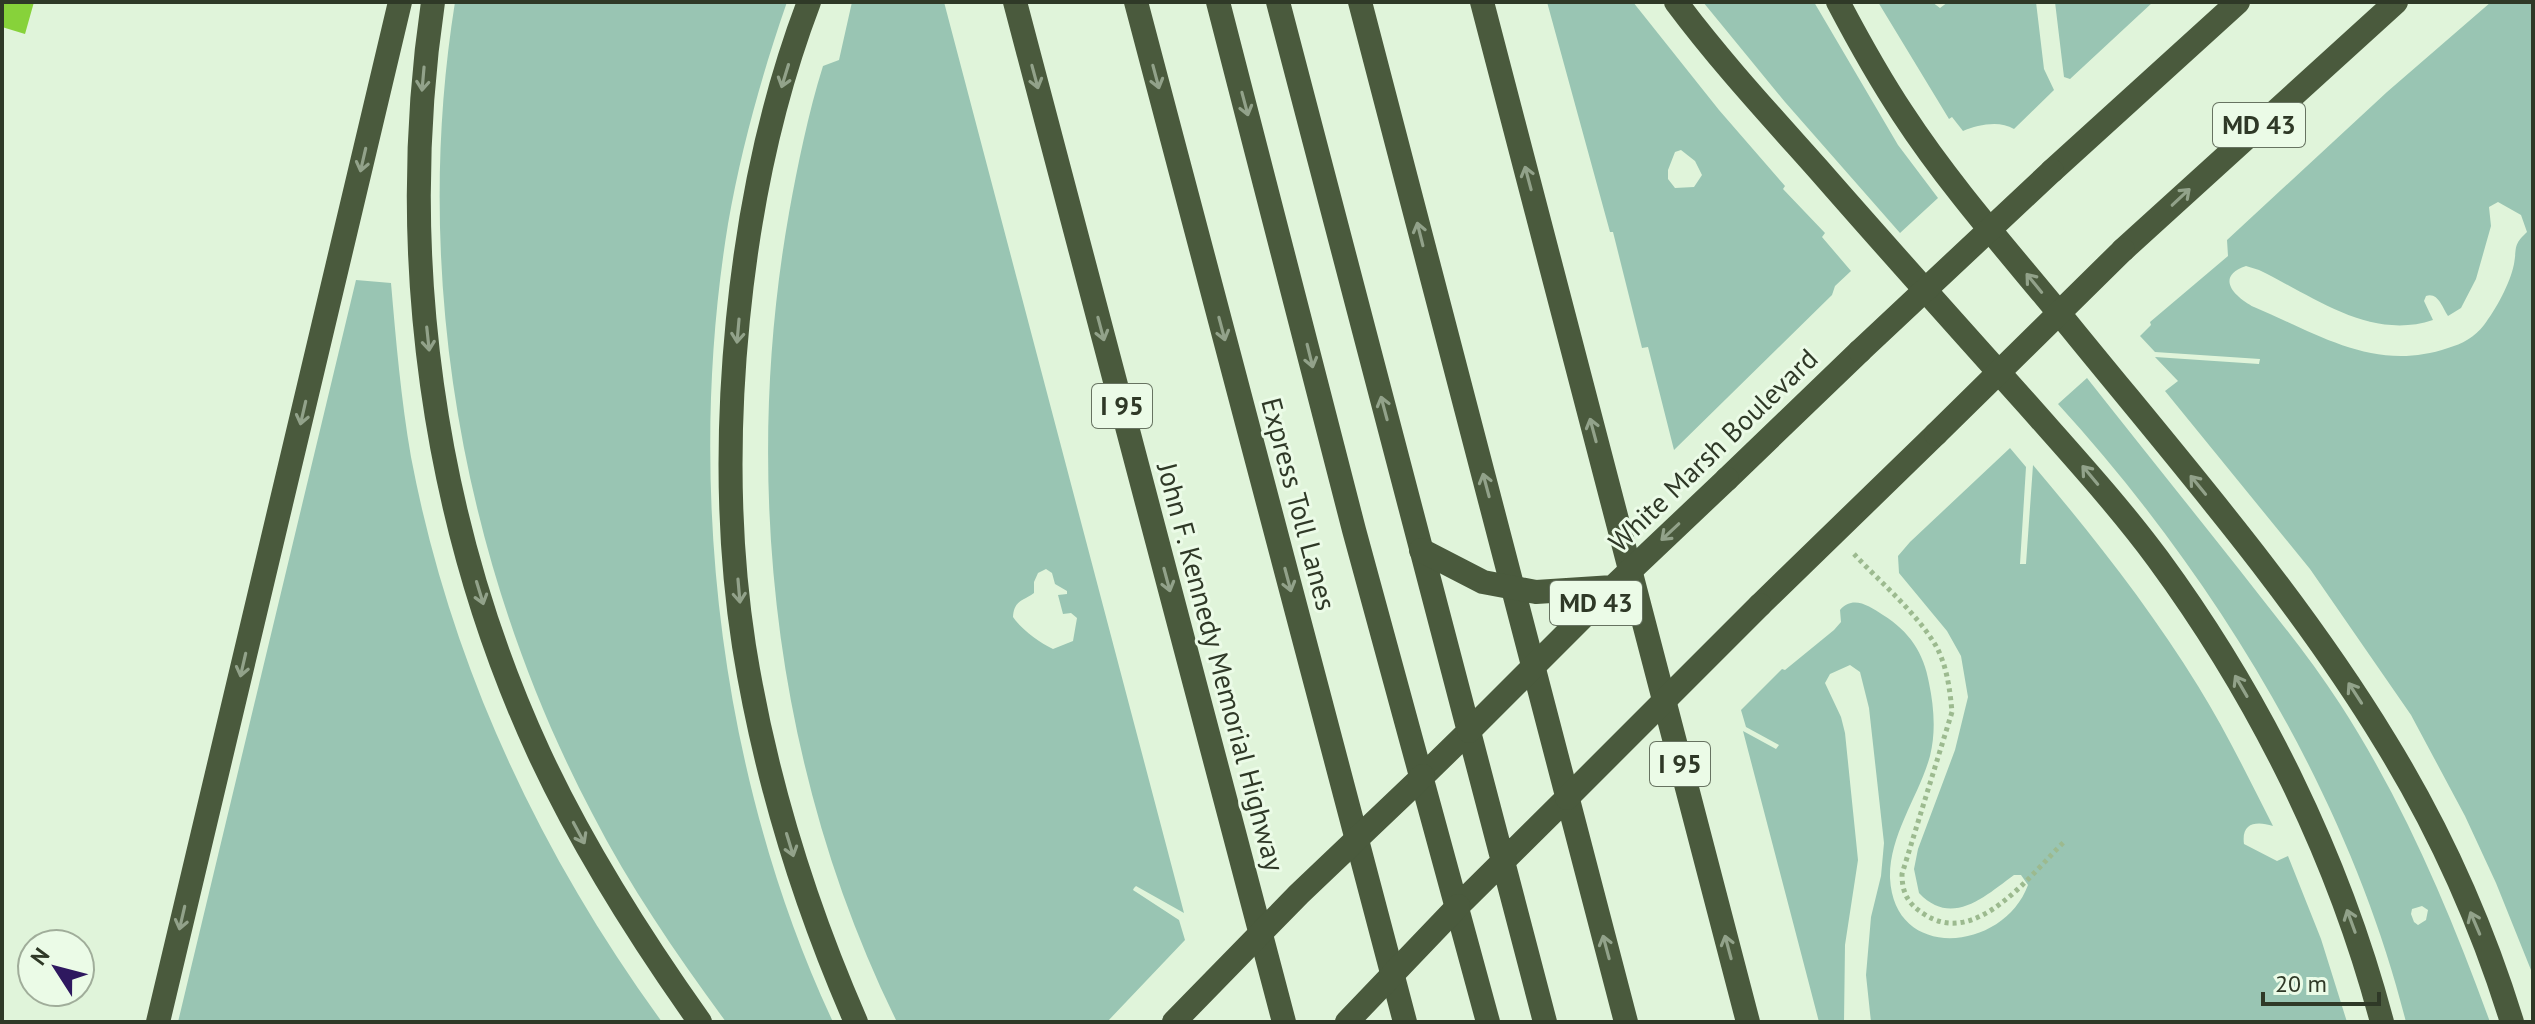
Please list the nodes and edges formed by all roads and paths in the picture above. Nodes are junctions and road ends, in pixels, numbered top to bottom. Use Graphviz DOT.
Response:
graph roads {
  1 [pos="400,2"];
  2 [pos="433,2"];
  3 [pos="809,2"];
  4 [pos="1015,2"];
  5 [pos="1136,2"];
  6 [pos="1218,2"];
  7 [pos="1278,2"];
  8 [pos="1360,2"];
  9 [pos="1482,2"];
  10 [pos="1676,2"];
  11 [pos="1838,2"];
  12 [pos="2238,2"];
  13 [pos="2396,2"];
  14 [pos="1834,532"];
  15 [pos="1421,550"];
  16 [pos="1613,587"];
  17 [pos="1469,731"];
  18 [pos="1423,776"];
  19 [pos="2064,842"];
  20 [pos="1503,861"];
  21 [pos="1458,906"];
  22 [pos="158,1022"];
  23 [pos="700,1022"];
  24 [pos="856,1022"];
  25 [pos="1174,1022"];
  26 [pos="1284,1022"];
  27 [pos="1347,1022"];
  28 [pos="1405,1022"];
  29 [pos="1488,1022"];
  30 [pos="1545,1022"];
  31 [pos="1626,1022"];
  32 [pos="1748,1022"];
  33 [pos="2382,1022"];
  34 [pos="2512,1022"];
  1 -- 22 [label="highway, one-way"];
  2 -- 23 [label="highway, one-way"];
  3 -- 24 [label="highway, one-way"];
  4 -- 26 [label="highway, John F. Kennedy Memorial Highway / I 95, one-way"];
  5 -- 28 [label="highway, Express Toll Lanes, one-way"];
  6 -- 18 [label="highway, one-way"];
  15 -- 7 [label="highway, one-way"];
  31 -- 8 [label="highway, one-way"];
  32 -- 9 [label="highway, I 95, one-way"];
  33 -- 10 [label="highway, one-way"];
  34 -- 11 [label="highway, one-way"];
  12 -- 16 [label="highway, White Marsh Boulevard / MD 43, one-way, bridge"];
  14 -- 13 [label="highway, MD 43, one-way, bridge"];
  14 -- 19 [label="path"];
  14 -- 20 [label="highway, MD 43, bridge"];
  15 -- 16 [label="highway, bridge"];
  15 -- 17 [label="highway"];
  16 -- 17 [label="highway, White Marsh Boulevard / MD 43, bridge"];
  17 -- 18 [label="highway, White Marsh Boulevard / MD 43"];
  17 -- 20 [label="highway"];
  18 -- 21 [label="highway"];
  18 -- 25 [label="highway, White Marsh Boulevard / MD 43, bridge"];
  20 -- 21 [label="highway, MD 43"];
  20 -- 30 [label="highway"];
  21 -- 27 [label="highway, MD 43, bridge"];
  21 -- 29 [label="highway"];
}
